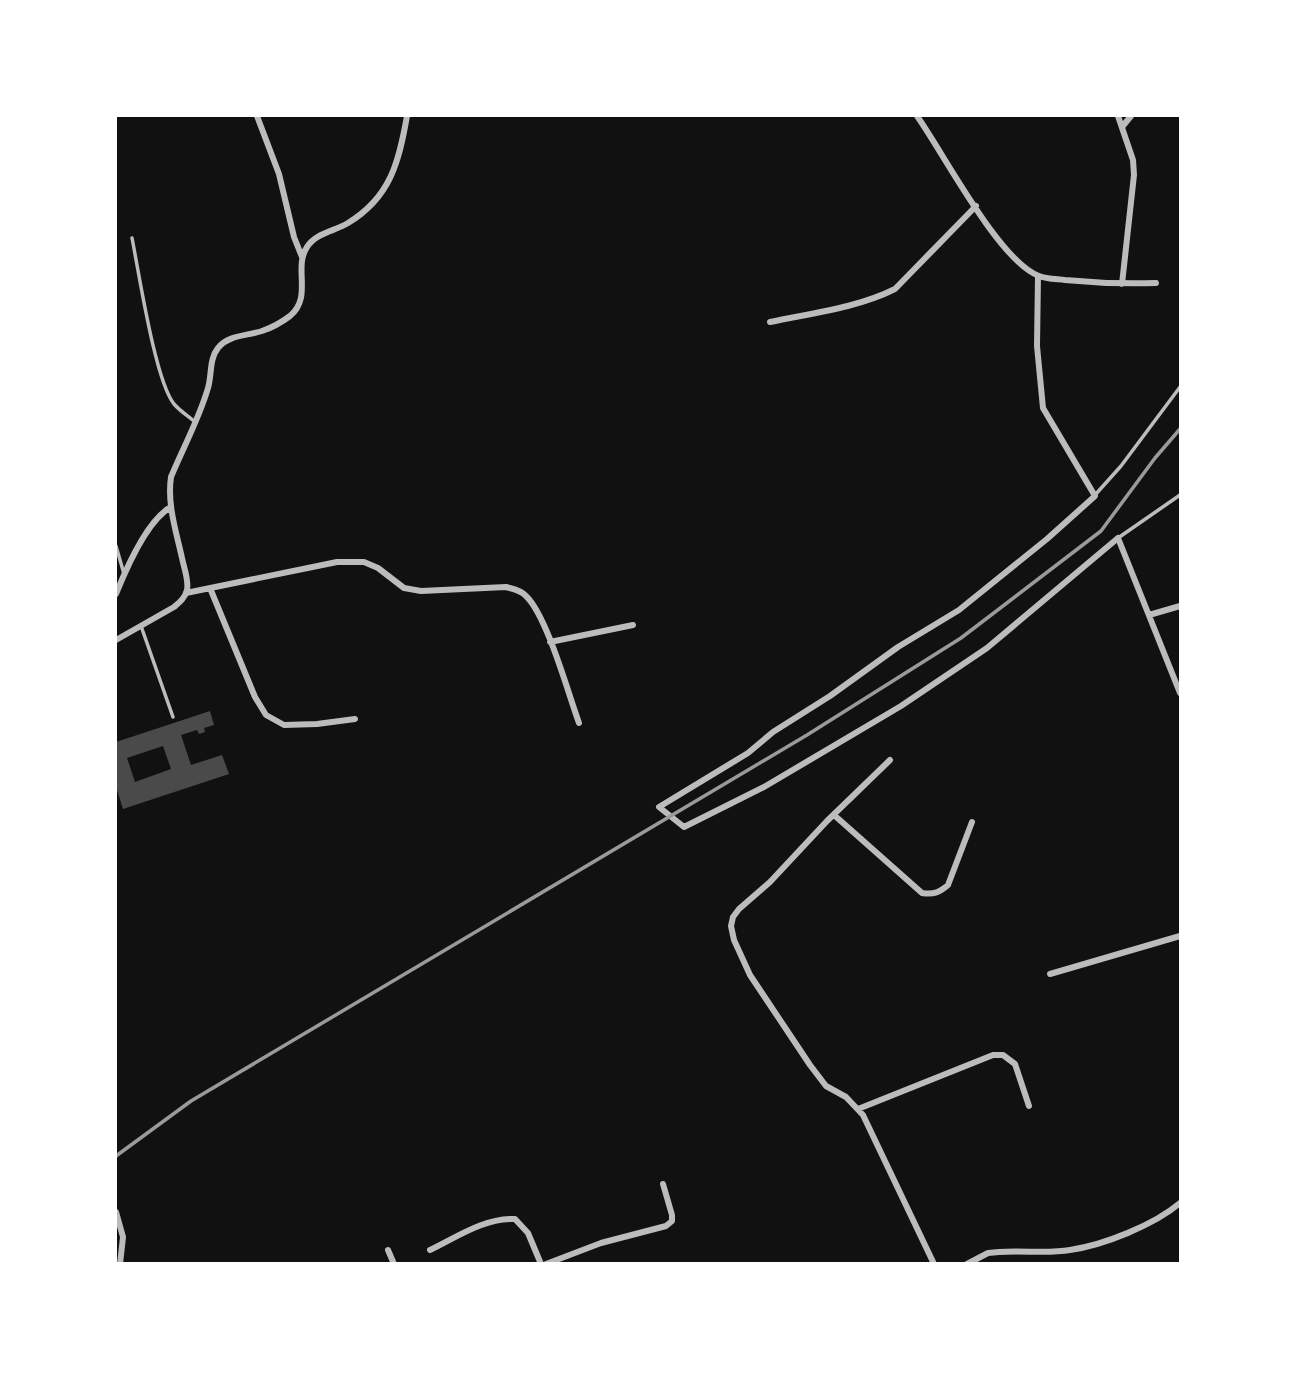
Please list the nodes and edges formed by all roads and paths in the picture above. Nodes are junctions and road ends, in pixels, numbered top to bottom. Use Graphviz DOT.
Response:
graph roads {
  1 [pos="257,116"];
  2 [pos="407,116"];
  3 [pos="917,116"];
  4 [pos="1118,116"];
  5 [pos="1131,116"];
  6 [pos="1122,127"];
  7 [pos="975,206"];
  8 [pos="132,238"];
  9 [pos="302,259"];
  10 [pos="1038,276"];
  11 [pos="1156,283"];
  12 [pos="1122,284"];
  13 [pos="770,322"];
  14 [pos="1181,387"];
  15 [pos="195,422"];
  16 [pos="1181,495"];
  17 [pos="1094,496"];
  18 [pos="171,507"];
  19 [pos="1118,538"];
  20 [pos="116,545"];
  21 [pos="124,574"];
  22 [pos="210,588"];
  23 [pos="186,593"];
  24 [pos="116,594"];
  25 [pos="1181,606"];
  26 [pos="1149,615"];
  27 [pos="633,625"];
  28 [pos="141,626"];
  29 [pos="116,640"];
  30 [pos="550,642"];
  31 [pos="1181,693"];
  32 [pos="173,717"];
  33 [pos="355,719"];
  34 [pos="579,723"];
  35 [pos="890,761"];
  36 [pos="834,814"];
  37 [pos="972,822"];
  38 [pos="1181,936"];
  39 [pos="1050,974"];
  40 [pos="1029,1106"];
  41 [pos="858,1110"];
  42 [pos="663,1184"];
  43 [pos="1181,1203"];
  44 [pos="116,1212"];
  45 [pos="387,1250"];
  46 [pos="430,1250"];
  47 [pos="120,1264"];
  48 [pos="394,1264"];
  49 [pos="543,1264"];
  50 [pos="934,1264"];
  51 [pos="967,1264"];
  1 -- 9 [label="street"];
  2 -- 9 [label="street"];
  3 -- 7 [label="street"];
  4 -- 6 [label="street"];
  5 -- 6 [label="street"];
  6 -- 12 [label="street"];
  7 -- 10 [label="street"];
  7 -- 13 [label="street"];
  8 -- 15 [label="lane"];
  9 -- 15 [label="street"];
  10 -- 12 [label="street"];
  10 -- 17 [label="street"];
  11 -- 12 [label="street"];
  14 -- 17 [label="lane"];
  15 -- 18 [label="street"];
  16 -- 19 [label="lane"];
  17 -- 19 [label="street"];
  18 -- 21 [label="street"];
  18 -- 23 [label="street"];
  19 -- 26 [label="street"];
  20 -- 21 [label="lane"];
  21 -- 24 [label="street"];
  22 -- 23 [label="street"];
  22 -- 30 [label="street"];
  22 -- 33 [label="street"];
  23 -- 28 [label="street"];
  25 -- 26 [label="street"];
  26 -- 31 [label="street"];
  27 -- 30 [label="street"];
  28 -- 29 [label="street"];
  28 -- 32 [label="lane"];
  30 -- 34 [label="street"];
  35 -- 36 [label="street"];
  36 -- 37 [label="street"];
  36 -- 41 [label="street"];
  38 -- 39 [label="street"];
  40 -- 41 [label="street"];
  41 -- 50 [label="street"];
  42 -- 49 [label="street"];
  43 -- 51 [label="street"];
  44 -- 47 [label="street"];
  45 -- 48 [label="street"];
  46 -- 49 [label="street"];
}
